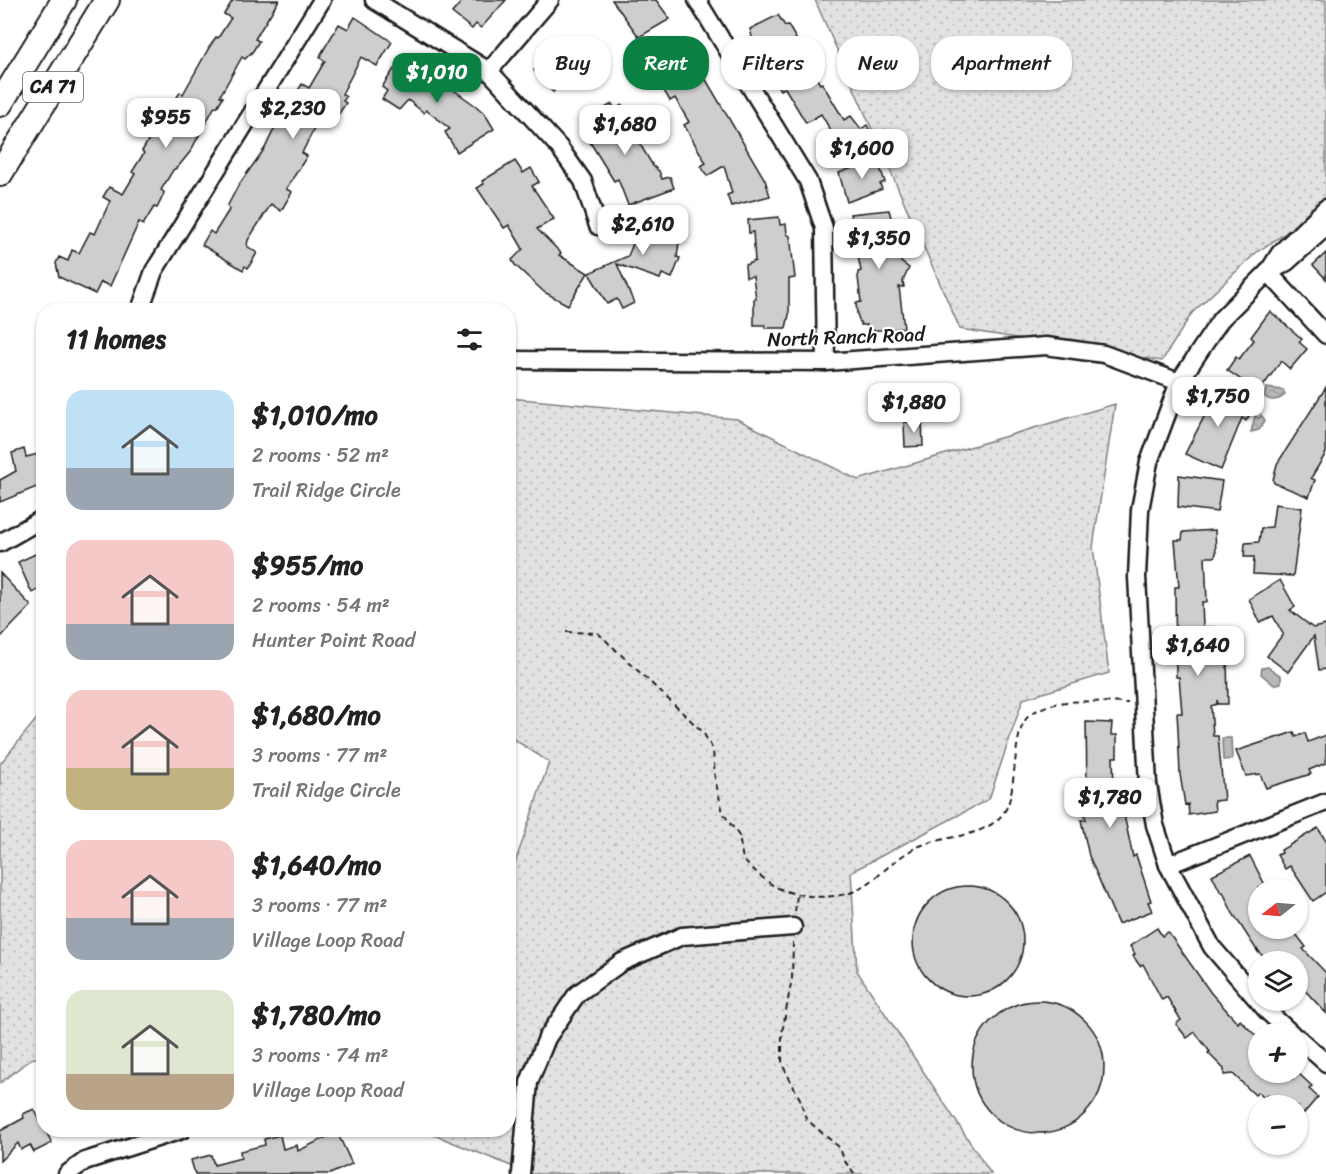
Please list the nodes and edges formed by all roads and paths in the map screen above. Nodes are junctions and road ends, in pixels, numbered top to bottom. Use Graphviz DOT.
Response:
graph roads {
  1 [pos="64,0"];
  2 [pos="107,0"];
  3 [pos="322,0"];
  4 [pos="374,0"];
  5 [pos="550,0"];
  6 [pos="697,0"];
  7 [pos="489,71"];
  8 [pos="0,104"];
  9 [pos="0,174"];
  10 [pos="1326,208"];
  11 [pos="598,226"];
  12 [pos="1326,227"];
  13 [pos="1268,272"];
  14 [pos="143,303"];
  15 [pos="1326,335"];
  16 [pos="516,360"];
  17 [pos="826,362"];
  18 [pos="1179,382"];
  19 [pos="36,523"];
  20 [pos="0,543"];
  21 [pos="566,632"];
  22 [pos="1142,702"];
  23 [pos="1326,802"];
  24 [pos="1168,865"];
  25 [pos="793,927"];
  26 [pos="1280,1023"];
  27 [pos="1308,1047"];
  28 [pos="1326,1064"];
  29 [pos="161,1137"];
  30 [pos="67,1174"];
  31 [pos="521,1174"];
  32 [pos="854,1174"];
  1 -- 8 [label="highway, CA 71"];
  2 -- 9 [label="highway, CA 71"];
  3 -- 14 [label="street"];
  4 -- 7 [label="street"];
  5 -- 7 [label="street"];
  6 -- 17 [label="street"];
  7 -- 11 [label="street"];
  10 -- 13 [label="street"];
  12 -- 13 [label="street"];
  13 -- 15 [label="street"];
  13 -- 18 [label="street"];
  16 -- 17 [label="street, North Ranch Road"];
  17 -- 18 [label="street, North Ranch Road"];
  18 -- 22 [label="street"];
  19 -- 20 [label="street"];
  21 -- 22 [label="path"];
  22 -- 24 [label="street"];
  23 -- 24 [label="street"];
  24 -- 26 [label="street"];
  25 -- 31 [label="street"];
  25 -- 32 [label="path"];
  27 -- 28 [label="street"];
  29 -- 30 [label="street"];
}
